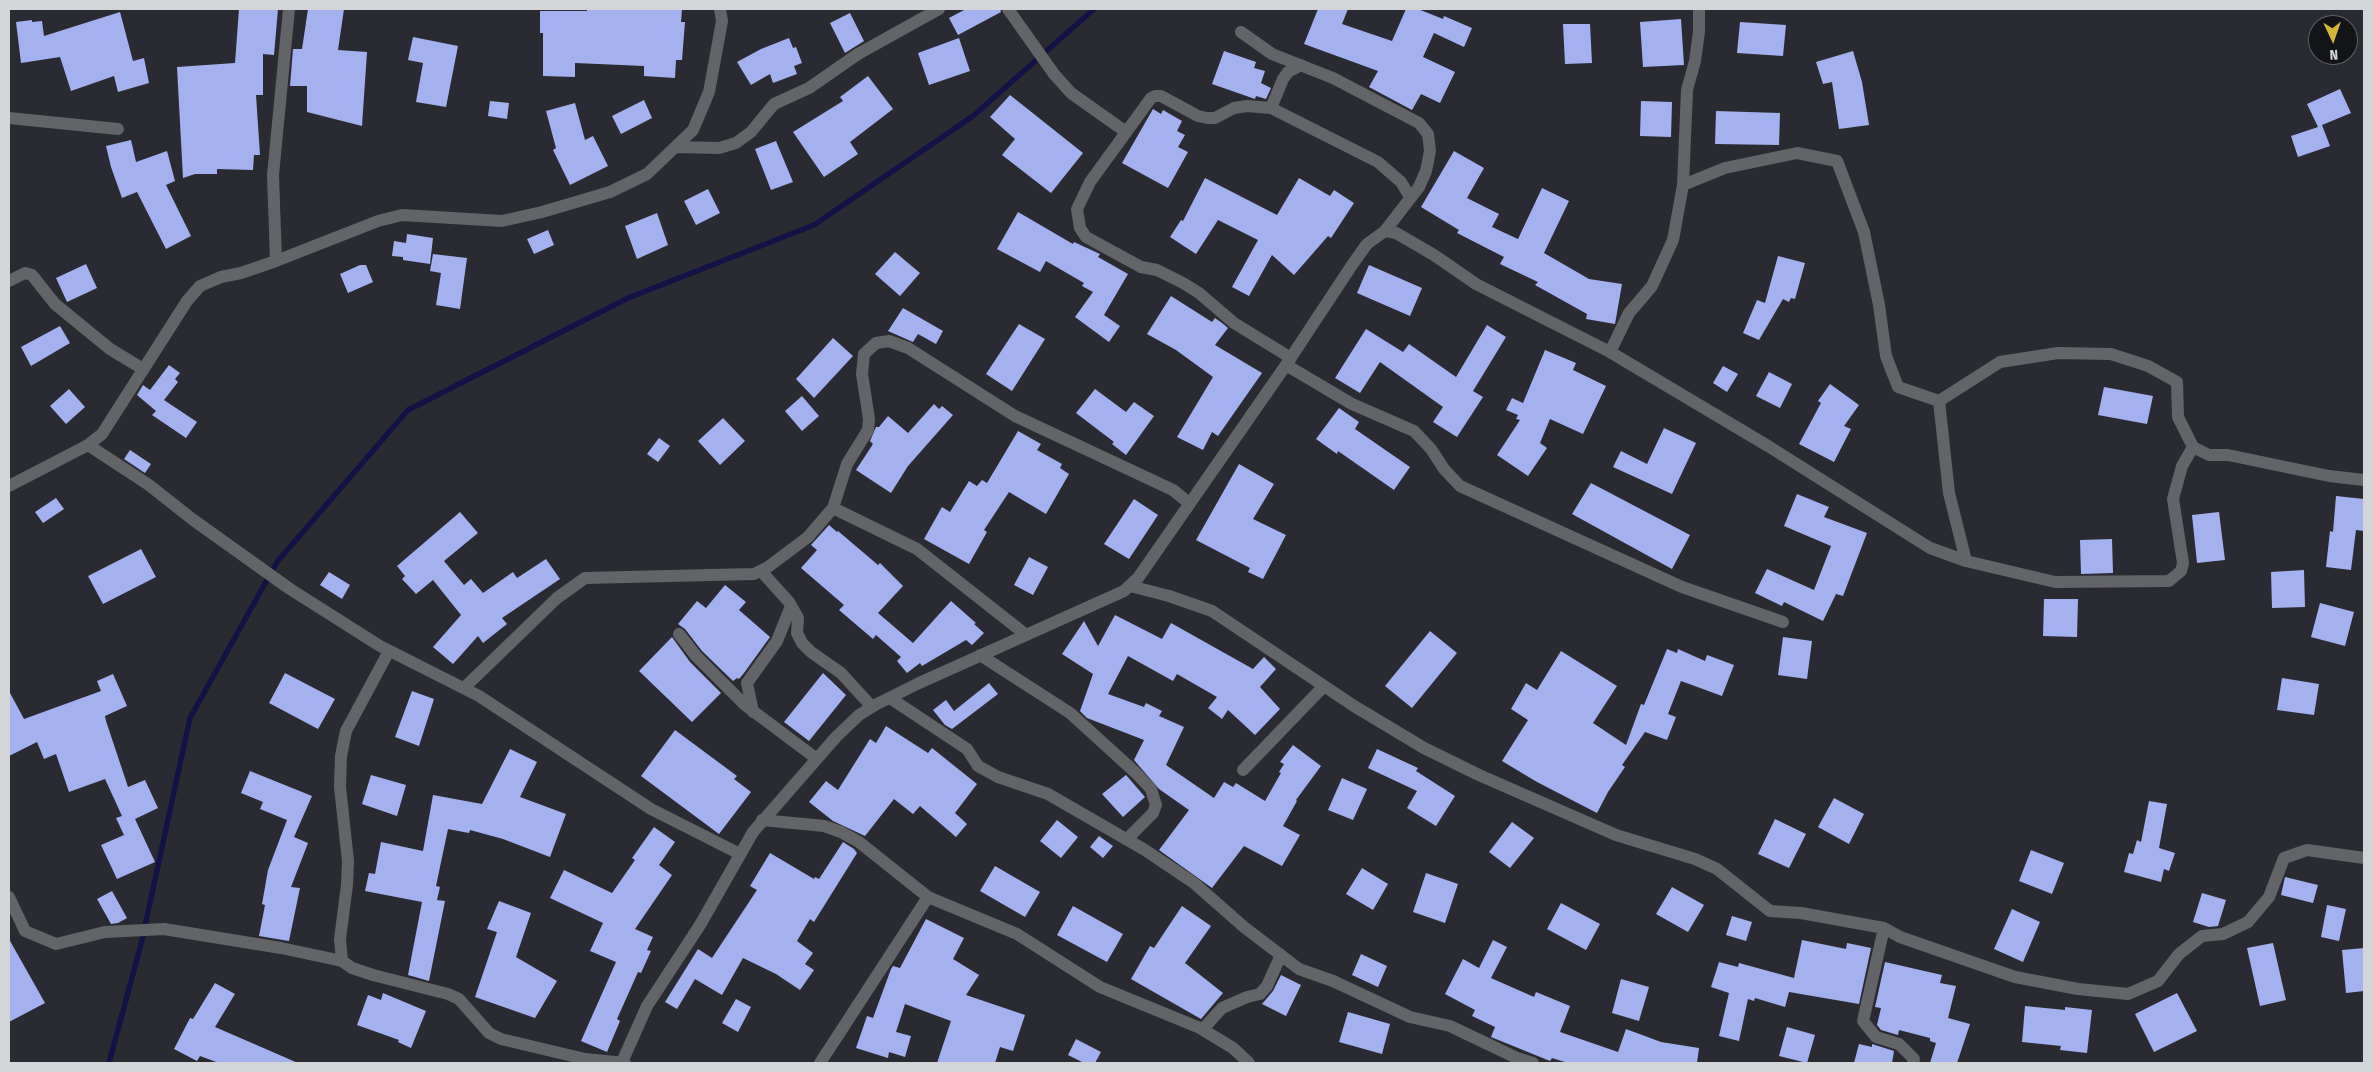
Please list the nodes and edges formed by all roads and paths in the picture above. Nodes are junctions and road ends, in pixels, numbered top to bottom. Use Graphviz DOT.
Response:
graph roads {
  1 [pos="288,9"];
  2 [pos="720,9"];
  3 [pos="1008,9"];
  4 [pos="1699,9"];
  5 [pos="931,11"];
  6 [pos="1241,32"];
  7 [pos="1301,65"];
  8 [pos="1271,108"];
  9 [pos="9,118"];
  10 [pos="118,129"];
  11 [pos="1126,132"];
  12 [pos="676,147"];
  13 [pos="1683,184"];
  14 [pos="1410,197"];
  15 [pos="1385,231"];
  16 [pos="276,261"];
  17 [pos="9,281"];
  18 [pos="1610,352"];
  19 [pos="1289,361"];
  20 [pos="144,369"];
  21 [pos="1939,401"];
  22 [pos="88,445"];
  23 [pos="2194,447"];
  24 [pos="2364,480"];
  25 [pos="9,486"];
  26 [pos="1189,503"];
  27 [pos="834,508"];
  28 [pos="1966,561"];
  29 [pos="761,571"];
  30 [pos="1130,586"];
  31 [pos="791,606"];
  32 [pos="1782,622"];
  33 [pos="679,634"];
  34 [pos="1025,634"];
  35 [pos="389,651"];
  36 [pos="980,655"];
  37 [pos="1324,686"];
  38 [pos="464,688"];
  39 [pos="890,698"];
  40 [pos="872,707"];
  41 [pos="753,712"];
  42 [pos="817,759"];
  43 [pos="1243,770"];
  44 [pos="762,820"];
  45 [pos="1127,839"];
  46 [pos="740,854"];
  47 [pos="2364,858"];
  48 [pos="9,897"];
  49 [pos="928,897"];
  50 [pos="1884,928"];
  51 [pos="1281,956"];
  52 [pos="342,961"];
  53 [pos="1203,1029"];
  54 [pos="623,1063"];
  55 [pos="820,1063"];
  56 [pos="1249,1063"];
  57 [pos="1533,1063"];
  58 [pos="1913,1063"];
  1 -- 16 [label="street"];
  2 -- 12 [label="street"];
  3 -- 11 [label="street"];
  4 -- 13 [label="street"];
  5 -- 12 [label="street"];
  6 -- 7 [label="street"];
  7 -- 8 [label="street"];
  7 -- 14 [label="street"];
  8 -- 11 [label="street"];
  8 -- 14 [label="street"];
  9 -- 10 [label="street"];
  11 -- 19 [label="street"];
  12 -- 16 [label="street"];
  13 -- 18 [label="street"];
  13 -- 21 [label="street"];
  14 -- 15 [label="street"];
  15 -- 18 [label="street"];
  15 -- 19 [label="street"];
  16 -- 20 [label="street"];
  17 -- 20 [label="street"];
  18 -- 28 [label="street"];
  19 -- 26 [label="street"];
  19 -- 32 [label="street"];
  20 -- 22 [label="street"];
  21 -- 23 [label="street"];
  21 -- 28 [label="street"];
  22 -- 25 [label="street"];
  22 -- 35 [label="street"];
  23 -- 24 [label="street"];
  23 -- 28 [label="street"];
  26 -- 27 [label="street"];
  26 -- 30 [label="street"];
  27 -- 29 [label="street"];
  27 -- 34 [label="street"];
  29 -- 31 [label="street"];
  29 -- 38 [label="street"];
  30 -- 34 [label="street"];
  30 -- 37 [label="street"];
  31 -- 40 [label="street"];
  31 -- 41 [label="street"];
  33 -- 41 [label="street"];
  34 -- 36 [label="street"];
  35 -- 38 [label="street"];
  35 -- 52 [label="street"];
  36 -- 39 [label="street"];
  36 -- 45 [label="street"];
  37 -- 43 [label="street"];
  37 -- 50 [label="street"];
  38 -- 46 [label="street"];
  39 -- 40 [label="street"];
  39 -- 45 [label="street"];
  40 -- 42 [label="street"];
  41 -- 42 [label="street"];
  42 -- 44 [label="street"];
  44 -- 46 [label="street"];
  44 -- 49 [label="street"];
  45 -- 51 [label="street"];
  46 -- 54 [label="street"];
  47 -- 50 [label="street"];
  48 -- 52 [label="street"];
  49 -- 53 [label="street"];
  49 -- 55 [label="street"];
  50 -- 58 [label="street"];
  51 -- 53 [label="street"];
  51 -- 57 [label="street"];
  52 -- 54 [label="street"];
  53 -- 56 [label="street"];
}
